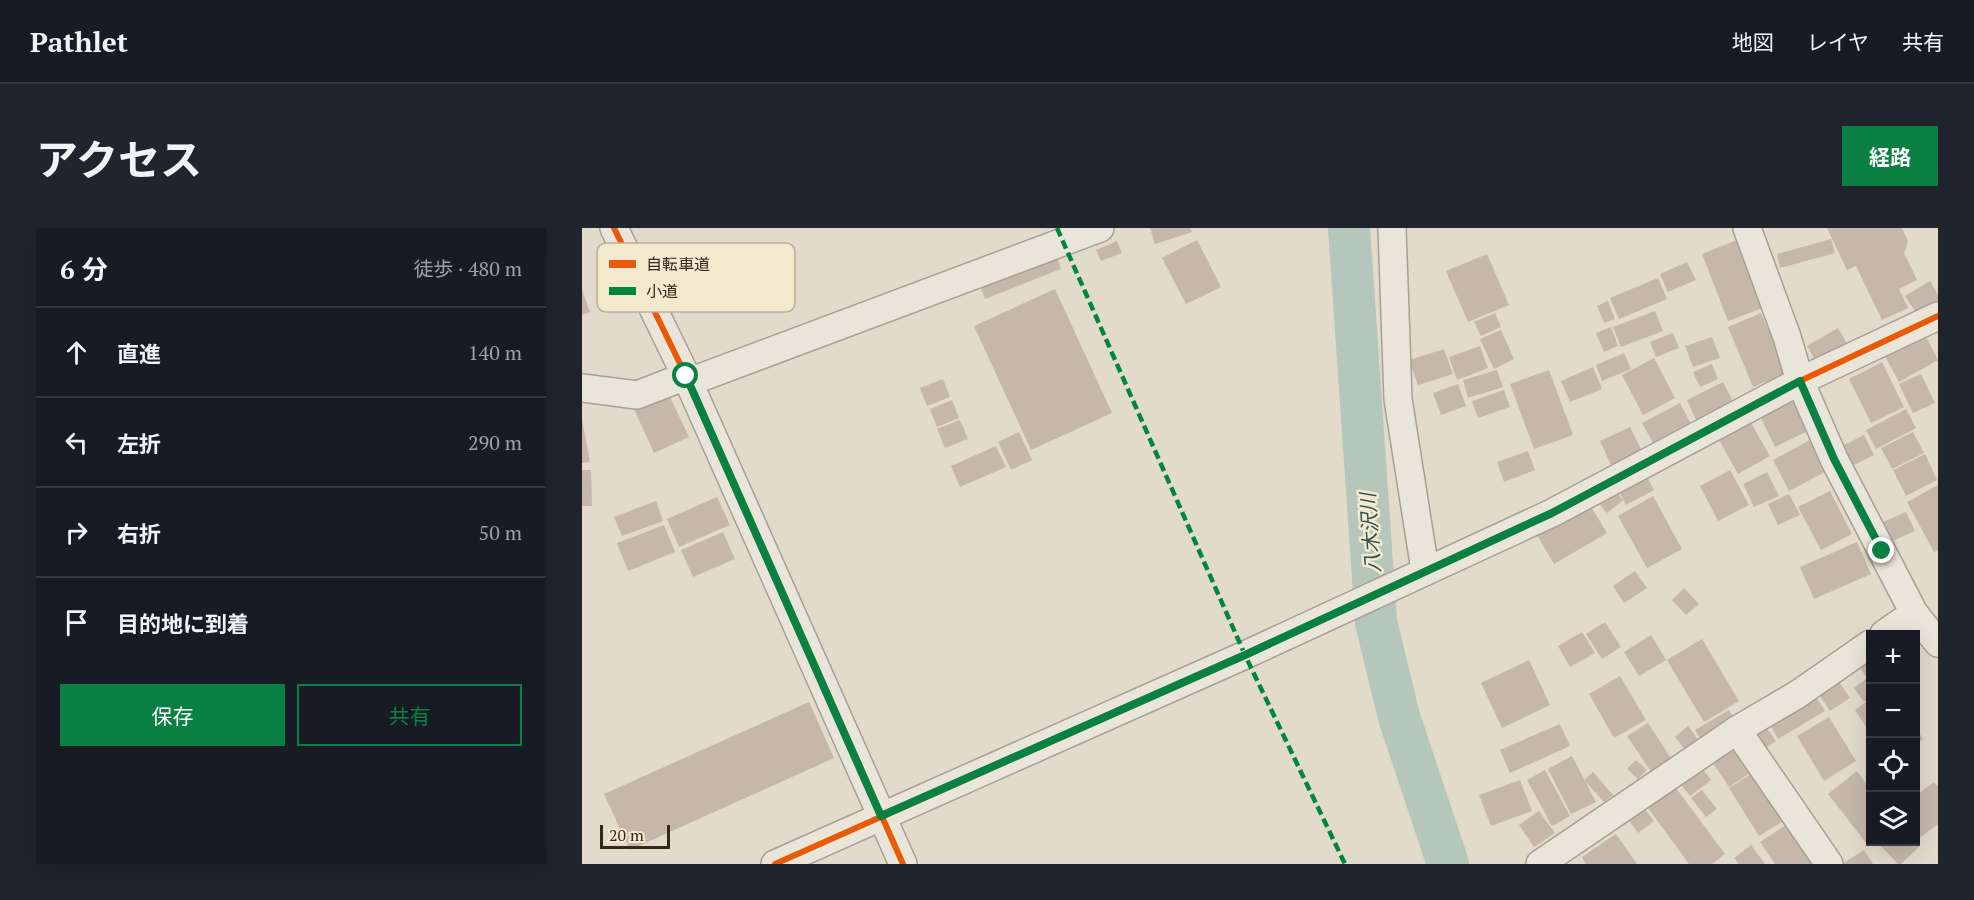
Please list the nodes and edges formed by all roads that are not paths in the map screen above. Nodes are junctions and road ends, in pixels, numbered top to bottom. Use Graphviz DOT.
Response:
graph roads {
  1 [pos="614,228"];
  2 [pos="1100,228"];
  3 [pos="1392,228"];
  4 [pos="1747,228"];
  5 [pos="621,243"];
  6 [pos="655,312"];
  7 [pos="1938,316"];
  8 [pos="688,379"];
  9 [pos="1800,381"];
  10 [pos="582,388"];
  11 [pos="1419,574"];
  12 [pos="1914,613"];
  13 [pos="1890,630"];
  14 [pos="1938,643"];
  15 [pos="1866,647"];
  16 [pos="1737,730"];
  17 [pos="881,816"];
  18 [pos="775,864"];
  19 [pos="903,864"];
  20 [pos="1540,864"];
  21 [pos="1829,864"];
  1 -- 5 [label="street"];
  2 -- 8 [label="street"];
  3 -- 11 [label="street"];
  4 -- 9 [label="street"];
  6 -- 8 [label="street"];
  7 -- 9 [label="street"];
  8 -- 10 [label="street"];
  8 -- 17 [label="street"];
  9 -- 11 [label="street"];
  9 -- 12 [label="street"];
  11 -- 17 [label="street"];
  12 -- 13 [label="street"];
  12 -- 14 [label="street"];
  15 -- 16 [label="street"];
  16 -- 20 [label="street"];
  16 -- 21 [label="street"];
  17 -- 18 [label="street"];
  17 -- 19 [label="street"];
}
